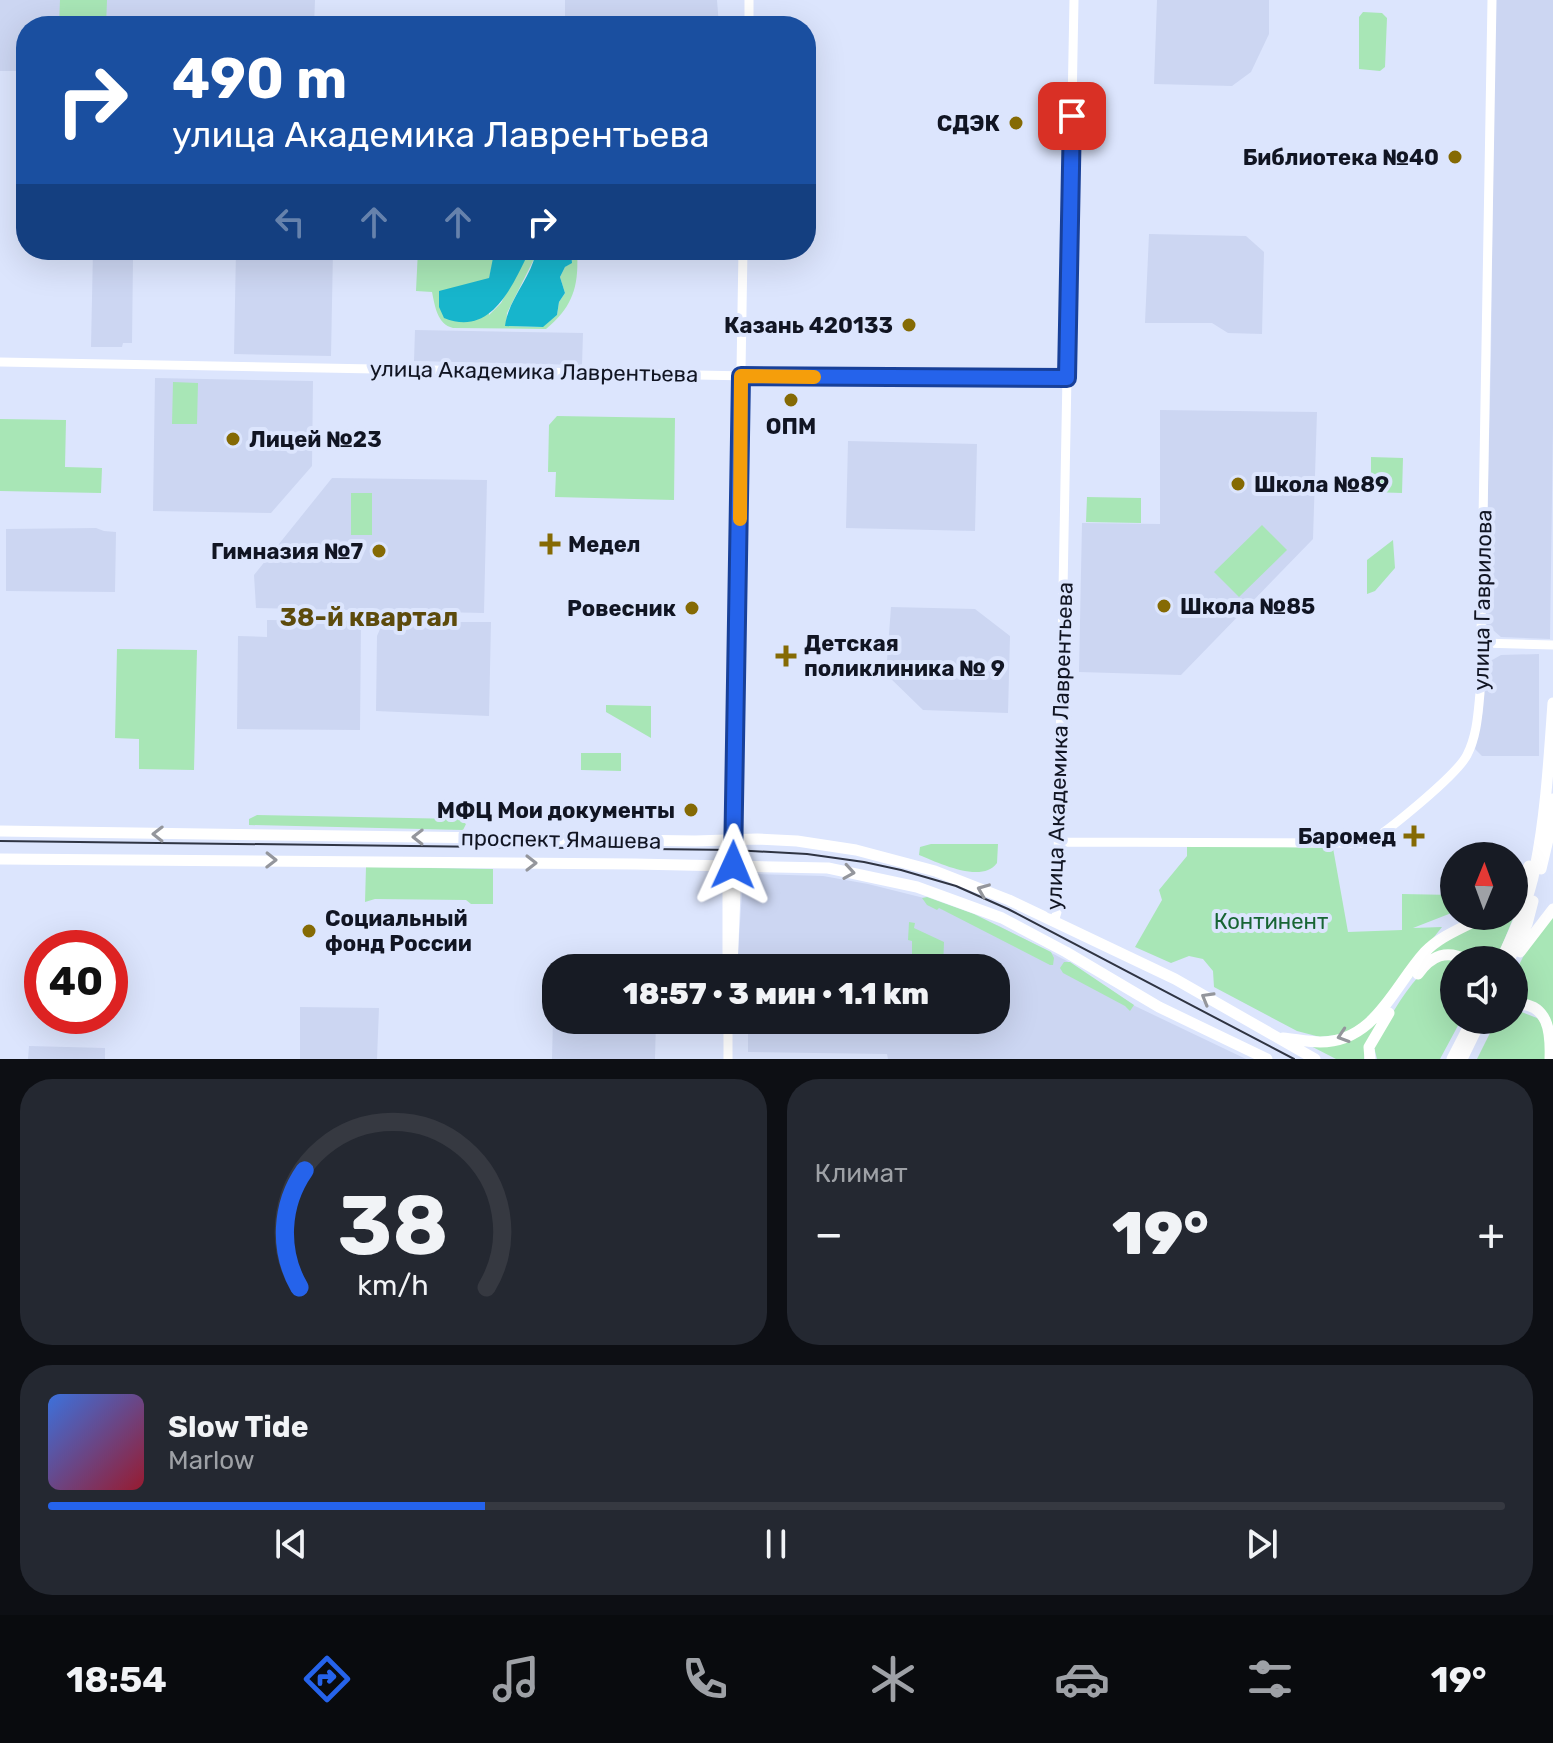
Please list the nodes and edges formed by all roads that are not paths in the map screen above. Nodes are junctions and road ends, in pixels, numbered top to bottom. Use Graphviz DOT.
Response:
graph roads {
  1 [pos="1074,0"];
  2 [pos="1492,0"];
  3 [pos="743,260"];
  4 [pos="0,362"];
  5 [pos="741,376"];
  6 [pos="1067,378"];
  7 [pos="1481,643"];
  8 [pos="1553,645"];
  9 [pos="1553,703"];
  10 [pos="1553,799"];
  11 [pos="0,831"];
  12 [pos="1538,839"];
  13 [pos="734,840"];
  14 [pos="1059,842"];
  15 [pos="0,859"];
  16 [pos="733,865"];
  17 [pos="1528,870"];
  18 [pos="1553,909"];
  19 [pos="1054,922"];
  20 [pos="1457,930"];
  21 [pos="1507,946"];
  22 [pos="1518,946"];
  23 [pos="1523,946"];
  24 [pos="727,954"];
  25 [pos="734,954"];
  26 [pos="1440,956"];
  27 [pos="1528,1006"];
  28 [pos="728,1034"];
  29 [pos="1468,1034"];
  30 [pos="1472,1034"];
  31 [pos="1274,1037"];
  32 [pos="728,1059"];
  33 [pos="1267,1059"];
  34 [pos="1315,1059"];
  35 [pos="1370,1059"];
  36 [pos="1450,1059"];
  37 [pos="1462,1059"];
  38 [pos="1550,1059"];
  1 -- 6 [label="street, улица Академика Лаврентьева"];
  2 -- 7 [label="street, улица Гаврилова"];
  3 -- 5 [label="street"];
  4 -- 5 [label="street, улица Академика Лаврентьева"];
  5 -- 6 [label="street, улица Академика Лаврентьева"];
  5 -- 13 [label="street"];
  6 -- 14 [label="street, улица Академика Лаврентьева"];
  7 -- 8 [label="street"];
  7 -- 14 [label="street, улица Гаврилова"];
  9 -- 12 [label="main road"];
  10 -- 22 [label="main road"];
  13 -- 11 [label="main road, проспект Ямашева, one-way"];
  12 -- 17 [label="main road"];
  12 -- 21 [label="main road"];
  13 -- 16 [label="street"];
  19 -- 13 [label="main road, проспект Ямашева, one-way"];
  14 -- 19 [label="street, улица Академика Лаврентьева"];
  15 -- 16 [label="main road, проспект Ямашева, one-way"];
  16 -- 24 [label="street"];
  16 -- 25 [label="street"];
  16 -- 33 [label="main road, проспект Ямашева, one-way"];
  18 -- 23 [label="main road"];
  31 -- 19 [label="main road, проспект Ямашева, one-way"];
  20 -- 31 [label="main road, one-way"];
  26 -- 35 [label="main road"];
  27 -- 38 [label="main road"];
  28 -- 32 [label="street"];
  29 -- 36 [label="main road"];
  30 -- 37 [label="main road"];
  31 -- 34 [label="main road, проспект Ямашева"];
}
